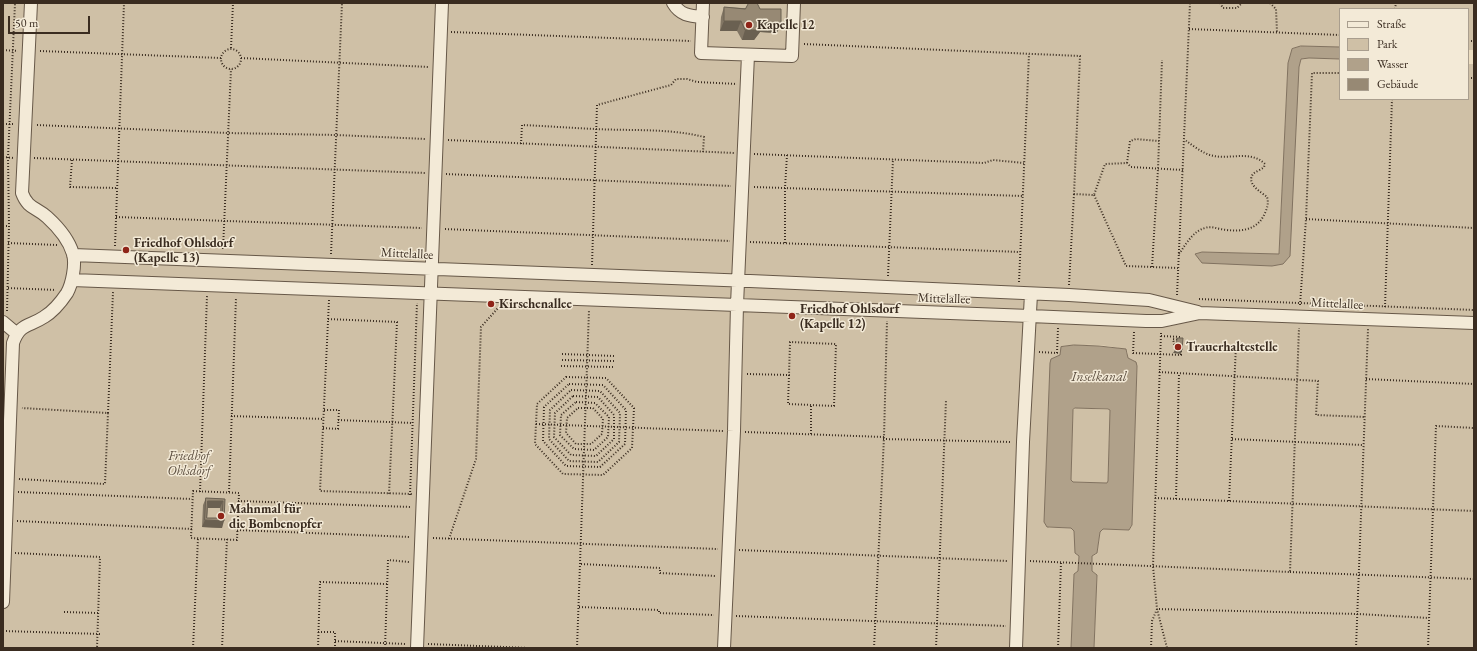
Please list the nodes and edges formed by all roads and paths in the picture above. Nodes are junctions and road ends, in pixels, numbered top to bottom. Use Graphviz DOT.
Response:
graph roads {
  1 [pos="15,3"];
  2 [pos="31,3"];
  3 [pos="124,3"];
  4 [pos="233,3"];
  5 [pos="342,3"];
  6 [pos="442,3"];
  7 [pos="673,3"];
  8 [pos="703,3"];
  9 [pos="794,3"];
  10 [pos="1190,3"];
  11 [pos="1220,3"];
  12 [pos="1242,3"];
  13 [pos="1270,3"];
  14 [pos="702,16"];
  15 [pos="1189,29"];
  16 [pos="441,32"];
  17 [pos="1277,32"];
  18 [pos="1339,35"];
  19 [pos="702,42"];
  20 [pos="792,43"];
  21 [pos="231,48"];
  22 [pos="3,50"];
  23 [pos="13,50"];
  24 [pos="29,51"];
  25 [pos="1030,54"];
  26 [pos="122,55"];
  27 [pos="748,55"];
  28 [pos="221,58"];
  29 [pos="241,58"];
  30 [pos="1162,60"];
  31 [pos="339,64"];
  32 [pos="440,68"];
  33 [pos="231,69"];
  34 [pos="1339,73"];
  35 [pos="747,84"];
  36 [pos="1392,100"];
  37 [pos="3,124"];
  38 [pos="9,124"];
  39 [pos="25,124"];
  40 [pos="119,129"];
  41 [pos="596,129"];
  42 [pos="228,133"];
  43 [pos="336,135"];
  44 [pos="437,140"];
  45 [pos="1184,140"];
  46 [pos="1159,141"];
  47 [pos="521,144"];
  48 [pos="596,148"];
  49 [pos="703,152"];
  50 [pos="744,154"];
  51 [pos="787,155"];
  52 [pos="3,157"];
  53 [pos="8,157"];
  54 [pos="24,158"];
  55 [pos="893,159"];
  56 [pos="72,160"];
  57 [pos="118,161"];
  58 [pos="1024,163"];
  59 [pos="1127,163"];
  60 [pos="227,166"];
  61 [pos="1158,169"];
  62 [pos="334,170"];
  63 [pos="1182,170"];
  64 [pos="436,174"];
  65 [pos="594,181"];
  66 [pos="742,186"];
  67 [pos="117,188"];
  68 [pos="785,188"];
  69 [pos="892,192"];
  70 [pos="1074,194"];
  71 [pos="1022,196"];
  72 [pos="1094,196"];
  73 [pos="116,217"];
  74 [pos="1306,219"];
  75 [pos="225,221"];
  76 [pos="1388,223"];
  77 [pos="332,225"];
  78 [pos="3,226"];
  79 [pos="9,226"];
  80 [pos="1474,228"];
  81 [pos="433,229"];
  82 [pos="592,235"];
  83 [pos="740,241"];
  84 [pos="8,243"];
  85 [pos="785,243"];
  86 [pos="889,248"];
  87 [pos="71,250"];
  88 [pos="1020,252"];
  89 [pos="1178,255"];
  90 [pos="114,256"];
  91 [pos="223,261"];
  92 [pos="330,265"];
  93 [pos="1152,267"];
  94 [pos="1178,268"];
  95 [pos="432,270"];
  96 [pos="591,276"];
  97 [pos="113,281"];
  98 [pos="739,281"];
  99 [pos="70,285"];
  100 [pos="207,285"];
  101 [pos="236,286"];
  102 [pos="888,287"];
  103 [pos="8,288"];
  104 [pos="329,289"];
  105 [pos="431,293"];
  106 [pos="1018,293"];
  107 [pos="1031,294"];
  108 [pos="1172,294"];
  109 [pos="1069,295"];
  110 [pos="501,296"];
  111 [pos="1193,298"];
  112 [pos="589,299"];
  113 [pos="1177,301"];
  114 [pos="1300,304"];
  115 [pos="737,305"];
  116 [pos="1385,306"];
  117 [pos="887,310"];
  118 [pos="1474,310"];
  119 [pos="1200,313"];
  120 [pos="1030,316"];
  121 [pos="1299,316"];
  122 [pos="1368,319"];
  123 [pos="328,320"];
  124 [pos="1384,320"];
  125 [pos="5,323"];
  126 [pos="1474,323"];
  127 [pos="1058,328"];
  128 [pos="1161,330"];
  129 [pos="1134,331"];
  130 [pos="16,333"];
  131 [pos="1161,336"];
  132 [pos="1236,345"];
  133 [pos="1028,351"];
  134 [pos="562,354"];
  135 [pos="587,354"];
  136 [pos="1160,354"];
  137 [pos="614,356"];
  138 [pos="562,360"];
  139 [pos="587,360"];
  140 [pos="614,361"];
  141 [pos="561,366"];
  142 [pos="587,366"];
  143 [pos="613,367"];
  144 [pos="1159,372"];
  145 [pos="1179,373"];
  146 [pos="736,374"];
  147 [pos="789,375"];
  148 [pos="1235,376"];
  149 [pos="586,377"];
  150 [pos="1366,379"];
  151 [pos="1297,380"];
  152 [pos="1474,384"];
  153 [pos="586,385"];
  154 [pos="586,391"];
  155 [pos="586,396"];
  156 [pos="946,400"];
  157 [pos="585,402"];
  158 [pos="811,405"];
  159 [pos="10,408"];
  160 [pos="585,408"];
  161 [pos="324,410"];
  162 [pos="108,413"];
  163 [pos="231,416"];
  164 [pos="1364,417"];
  165 [pos="324,419"];
  166 [pos="338,420"];
  167 [pos="393,422"];
  168 [pos="426,423"];
  169 [pos="536,424"];
  170 [pos="543,424"];
  171 [pos="549,425"];
  172 [pos="555,425"];
  173 [pos="561,425"];
  174 [pos="566,425"];
  175 [pos="584,426"];
  176 [pos="602,426"];
  177 [pos="608,427"];
  178 [pos="614,427"];
  179 [pos="620,427"];
  180 [pos="626,427"];
  181 [pos="323,428"];
  182 [pos="633,428"];
  183 [pos="1474,428"];
  184 [pos="734,431"];
  185 [pos="811,434"];
  186 [pos="883,438"];
  187 [pos="1232,439"];
  188 [pos="944,440"];
  189 [pos="1023,442"];
  190 [pos="1294,442"];
  191 [pos="584,444"];
  192 [pos="1363,445"];
  193 [pos="584,450"];
  194 [pos="583,455"];
  195 [pos="583,461"];
  196 [pos="583,467"];
  197 [pos="583,474"];
  198 [pos="8,479"];
  199 [pos="7,491"];
  200 [pos="200,492"];
  201 [pos="229,492"];
  202 [pos="389,494"];
  203 [pos="423,494"];
  204 [pos="1155,498"];
  205 [pos="1176,499"];
  206 [pos="192,500"];
  207 [pos="238,501"];
  208 [pos="1229,501"];
  209 [pos="1292,504"];
  210 [pos="1360,506"];
  211 [pos="422,507"];
  212 [pos="1433,510"];
  213 [pos="1474,512"];
  214 [pos="6,521"];
  215 [pos="192,529"];
  216 [pos="237,530"];
  217 [pos="421,537"];
  218 [pos="198,538"];
  219 [pos="449,538"];
  220 [pos="227,539"];
  221 [pos="581,544"];
  222 [pos="728,549"];
  223 [pos="5,552"];
  224 [pos="878,555"];
  225 [pos="940,558"];
  226 [pos="1020,561"];
  227 [pos="420,562"];
  228 [pos="1061,563"];
  229 [pos="580,564"];
  230 [pos="1153,566"];
  231 [pos="1290,572"];
  232 [pos="1359,574"];
  233 [pos="727,576"];
  234 [pos="1431,577"];
  235 [pos="1474,579"];
  236 [pos="387,584"];
  237 [pos="3,602"];
  238 [pos="579,607"];
  239 [pos="1157,608"];
  240 [pos="64,612"];
  241 [pos="98,613"];
  242 [pos="1358,614"];
  243 [pos="726,615"];
  244 [pos="1429,618"];
  245 [pos="875,621"];
  246 [pos="937,624"];
  247 [pos="1017,627"];
  248 [pos="3,631"];
  249 [pos="318,632"];
  250 [pos="97,634"];
  251 [pos="101,634"];
  252 [pos="335,641"];
  253 [pos="385,643"];
  254 [pos="417,646"];
  255 [pos="97,648"];
  256 [pos="193,648"];
  257 [pos="222,648"];
  258 [pos="318,648"];
  259 [pos="334,648"];
  260 [pos="385,648"];
  261 [pos="530,648"];
  262 [pos="577,648"];
  263 [pos="724,648"];
  264 [pos="874,648"];
  265 [pos="936,648"];
  266 [pos="1016,648"];
  267 [pos="1058,648"];
  268 [pos="1151,648"];
  269 [pos="1167,648"];
  270 [pos="1356,648"];
  271 [pos="1428,648"];
  1 -- 23 [label="path"];
  2 -- 24 [label="street"];
  3 -- 26 [label="path"];
  4 -- 21 [label="path"];
  5 -- 31 [label="path"];
  6 -- 16 [label="street"];
  7 -- 14 [label="street"];
  8 -- 14 [label="street"];
  9 -- 20 [label="street"];
  10 -- 15 [label="path"];
  11 -- 12 [label="path"];
  13 -- 17 [label="path"];
  14 -- 19 [label="street"];
  15 -- 17 [label="path"];
  15 -- 45 [label="path"];
  16 -- 19 [label="path"];
  16 -- 32 [label="street"];
  17 -- 18 [label="path"];
  19 -- 27 [label="street"];
  20 -- 25 [label="path"];
  20 -- 27 [label="street"];
  21 -- 28 [label="path"];
  21 -- 29 [label="path"];
  22 -- 23 [label="path"];
  23 -- 24 [label="path"];
  23 -- 38 [label="path"];
  24 -- 26 [label="path"];
  24 -- 39 [label="street"];
  25 -- 58 [label="path"];
  25 -- 70 [label="path"];
  26 -- 28 [label="path"];
  26 -- 40 [label="path"];
  27 -- 35 [label="street"];
  28 -- 33 [label="path"];
  29 -- 31 [label="path"];
  29 -- 33 [label="path"];
  30 -- 46 [label="path"];
  31 -- 32 [label="path"];
  31 -- 43 [label="path"];
  32 -- 44 [label="street"];
  33 -- 42 [label="path"];
  34 -- 74 [label="path"];
  35 -- 41 [label="path"];
  35 -- 50 [label="street"];
  36 -- 76 [label="path"];
  37 -- 38 [label="path"];
  38 -- 39 [label="path"];
  38 -- 53 [label="path"];
  39 -- 40 [label="path"];
  39 -- 54 [label="street"];
  40 -- 42 [label="path"];
  40 -- 57 [label="path"];
  41 -- 47 [label="path"];
  41 -- 48 [label="path"];
  41 -- 49 [label="path"];
  42 -- 43 [label="path"];
  42 -- 60 [label="path"];
  43 -- 44 [label="path"];
  43 -- 62 [label="path"];
  44 -- 47 [label="path"];
  44 -- 64 [label="street"];
  45 -- 63 [label="path"];
  45 -- 89 [label="path"];
  46 -- 59 [label="path"];
  46 -- 61 [label="path"];
  47 -- 48 [label="path"];
  48 -- 49 [label="path"];
  48 -- 65 [label="path"];
  49 -- 50 [label="path"];
  50 -- 51 [label="path"];
  50 -- 66 [label="street"];
  51 -- 55 [label="path"];
  51 -- 68 [label="path"];
  52 -- 53 [label="path"];
  53 -- 54 [label="path"];
  53 -- 79 [label="path"];
  54 -- 56 [label="path"];
  54 -- 87 [label="street"];
  55 -- 58 [label="path"];
  55 -- 69 [label="path"];
  56 -- 57 [label="path"];
  56 -- 67 [label="path"];
  57 -- 60 [label="path"];
  57 -- 67 [label="path"];
  58 -- 71 [label="path"];
  59 -- 61 [label="path"];
  59 -- 72 [label="path"];
  60 -- 62 [label="path"];
  60 -- 75 [label="path"];
  61 -- 63 [label="path"];
  61 -- 93 [label="path"];
  62 -- 64 [label="path"];
  62 -- 77 [label="path"];
  63 -- 89 [label="path"];
  64 -- 65 [label="path"];
  64 -- 81 [label="street"];
  65 -- 66 [label="path"];
  65 -- 82 [label="path"];
  66 -- 68 [label="path"];
  66 -- 83 [label="street"];
  67 -- 73 [label="path"];
  68 -- 69 [label="path"];
  68 -- 85 [label="path"];
  69 -- 71 [label="path"];
  69 -- 86 [label="path"];
  70 -- 72 [label="path"];
  70 -- 109 [label="path"];
  71 -- 88 [label="path"];
  72 -- 93 [label="path"];
  73 -- 75 [label="path"];
  73 -- 90 [label="path"];
  74 -- 76 [label="path"];
  74 -- 114 [label="path"];
  75 -- 77 [label="path"];
  75 -- 91 [label="path"];
  76 -- 80 [label="path"];
  76 -- 116 [label="path"];
  77 -- 81 [label="path"];
  77 -- 92 [label="path"];
  78 -- 79 [label="path"];
  79 -- 84 [label="path"];
  81 -- 82 [label="path"];
  81 -- 95 [label="street"];
  82 -- 83 [label="path"];
  82 -- 96 [label="path"];
  83 -- 85 [label="path"];
  83 -- 98 [label="street"];
  84 -- 87 [label="path"];
  84 -- 103 [label="path"];
  85 -- 86 [label="path"];
  86 -- 88 [label="path"];
  86 -- 102 [label="path"];
  87 -- 90 [label="street, Mittelallee"];
  87 -- 99 [label="street"];
  88 -- 106 [label="path"];
  89 -- 94 [label="path"];
  90 -- 91 [label="street, Mittelallee"];
  91 -- 92 [label="street, Mittelallee"];
  92 -- 95 [label="street, Mittelallee"];
  93 -- 94 [label="path"];
  94 -- 113 [label="path"];
  95 -- 96 [label="street, Mittelallee"];
  95 -- 105 [label="street"];
  96 -- 98 [label="street, Mittelallee"];
  97 -- 99 [label="street, Mittelallee"];
  97 -- 100 [label="street, Mittelallee"];
  97 -- 162 [label="path"];
  98 -- 102 [label="street, Mittelallee"];
  98 -- 115 [label="street"];
  99 -- 103 [label="path"];
  99 -- 130 [label="street"];
  100 -- 101 [label="street, Mittelallee"];
  100 -- 200 [label="path"];
  101 -- 104 [label="street, Mittelallee"];
  101 -- 163 [label="path"];
  102 -- 106 [label="street, Mittelallee"];
  103 -- 125 [label="path"];
  104 -- 105 [label="street, Mittelallee"];
  104 -- 123 [label="path"];
  105 -- 110 [label="street, Mittelallee"];
  105 -- 168 [label="street"];
  106 -- 107 [label="street, Mittelallee"];
  107 -- 109 [label="street, Mittelallee"];
  107 -- 120 [label="street"];
  108 -- 113 [label="path"];
  109 -- 113 [label="street, Mittelallee"];
  110 -- 112 [label="street, Mittelallee"];
  110 -- 219 [label="path"];
  111 -- 114 [label="path"];
  112 -- 115 [label="street, Mittelallee"];
  112 -- 135 [label="path"];
  113 -- 119 [label="street, Mittelallee"];
  114 -- 116 [label="path"];
  114 -- 121 [label="path"];
  115 -- 117 [label="street, Mittelallee"];
  115 -- 146 [label="street"];
  116 -- 118 [label="path"];
  116 -- 124 [label="path"];
  117 -- 120 [label="street, Mittelallee"];
  117 -- 186 [label="path"];
  119 -- 120 [label="street, Mittelallee"];
  119 -- 121 [label="street, Mittelallee"];
  120 -- 133 [label="street"];
  121 -- 122 [label="street, Mittelallee"];
  121 -- 151 [label="path"];
  122 -- 124 [label="street, Mittelallee"];
  122 -- 150 [label="path"];
  123 -- 161 [label="path"];
  123 -- 167 [label="path"];
  124 -- 126 [label="street, Mittelallee"];
  125 -- 130 [label="street"];
  127 -- 133 [label="path"];
  128 -- 131 [label="path"];
  129 -- 136 [label="path"];
  130 -- 159 [label="street"];
  131 -- 136 [label="path"];
  131 -- 136 [label="path"];
  132 -- 148 [label="path"];
  133 -- 189 [label="street"];
  134 -- 135 [label="path"];
  135 -- 137 [label="path"];
  135 -- 139 [label="path"];
  136 -- 144 [label="path"];
  138 -- 139 [label="path"];
  139 -- 140 [label="path"];
  139 -- 142 [label="path"];
  141 -- 142 [label="path"];
  142 -- 143 [label="path"];
  142 -- 149 [label="path"];
  144 -- 145 [label="path"];
  144 -- 204 [label="path"];
  145 -- 148 [label="path"];
  145 -- 205 [label="path"];
  146 -- 147 [label="path"];
  146 -- 184 [label="street"];
  147 -- 158 [label="path"];
  147 -- 158 [label="path"];
  148 -- 151 [label="path"];
  148 -- 187 [label="path"];
  149 -- 153 [label="path"];
  149 -- 169 [label="path"];
  149 -- 182 [label="path"];
  150 -- 152 [label="path"];
  150 -- 164 [label="path"];
  151 -- 164 [label="path"];
  151 -- 190 [label="path"];
  153 -- 154 [label="path"];
  153 -- 170 [label="path"];
  153 -- 180 [label="path"];
  154 -- 155 [label="path"];
  154 -- 171 [label="path"];
  154 -- 179 [label="path"];
  155 -- 157 [label="path"];
  155 -- 172 [label="path"];
  155 -- 178 [label="path"];
  156 -- 188 [label="path"];
  157 -- 160 [label="path"];
  157 -- 173 [label="path"];
  157 -- 177 [label="path"];
  158 -- 185 [label="path"];
  159 -- 162 [label="path"];
  159 -- 198 [label="street"];
  160 -- 174 [label="path"];
  160 -- 175 [label="path"];
  160 -- 176 [label="path"];
  161 -- 165 [label="path"];
  161 -- 166 [label="path"];
  162 -- 198 [label="path"];
  163 -- 165 [label="path"];
  163 -- 201 [label="path"];
  164 -- 192 [label="path"];
  165 -- 181 [label="path"];
  166 -- 167 [label="path"];
  166 -- 181 [label="path"];
  167 -- 168 [label="path"];
  167 -- 202 [label="path"];
  168 -- 203 [label="street"];
  169 -- 170 [label="path"];
  169 -- 197 [label="path"];
  170 -- 171 [label="path"];
  170 -- 196 [label="path"];
  171 -- 172 [label="path"];
  171 -- 195 [label="path"];
  172 -- 173 [label="path"];
  172 -- 194 [label="path"];
  173 -- 174 [label="path"];
  173 -- 193 [label="path"];
  174 -- 175 [label="path"];
  174 -- 191 [label="path"];
  175 -- 176 [label="path"];
  175 -- 191 [label="path"];
  176 -- 177 [label="path"];
  176 -- 191 [label="path"];
  177 -- 178 [label="path"];
  177 -- 193 [label="path"];
  178 -- 179 [label="path"];
  178 -- 194 [label="path"];
  179 -- 180 [label="path"];
  179 -- 195 [label="path"];
  180 -- 182 [label="path"];
  180 -- 196 [label="path"];
  181 -- 202 [label="path"];
  182 -- 184 [label="path"];
  182 -- 197 [label="path"];
  183 -- 212 [label="path"];
  184 -- 185 [label="path"];
  184 -- 222 [label="street"];
  185 -- 186 [label="path"];
  186 -- 188 [label="path"];
  186 -- 224 [label="path"];
  187 -- 190 [label="path"];
  187 -- 208 [label="path"];
  188 -- 189 [label="path"];
  188 -- 225 [label="path"];
  189 -- 226 [label="street"];
  190 -- 192 [label="path"];
  190 -- 209 [label="path"];
  191 -- 193 [label="path"];
  192 -- 210 [label="path"];
  193 -- 194 [label="path"];
  194 -- 195 [label="path"];
  195 -- 196 [label="path"];
  196 -- 197 [label="path"];
  197 -- 221 [label="path"];
  198 -- 199 [label="street"];
  199 -- 206 [label="path"];
  199 -- 214 [label="street"];
  200 -- 201 [label="path"];
  200 -- 206 [label="path"];
  201 -- 207 [label="path"];
  202 -- 203 [label="path"];
  203 -- 211 [label="street"];
  204 -- 205 [label="path"];
  204 -- 230 [label="path"];
  205 -- 208 [label="path"];
  206 -- 215 [label="path"];
  207 -- 211 [label="path"];
  207 -- 216 [label="path"];
  208 -- 209 [label="path"];
  209 -- 210 [label="path"];
  209 -- 231 [label="path"];
  210 -- 212 [label="path"];
  210 -- 232 [label="path"];
  211 -- 217 [label="street"];
  212 -- 213 [label="path"];
  212 -- 234 [label="path"];
  214 -- 215 [label="path"];
  214 -- 223 [label="street"];
  215 -- 218 [label="path"];
  216 -- 217 [label="path"];
  216 -- 220 [label="path"];
  217 -- 219 [label="path"];
  217 -- 227 [label="street"];
  218 -- 220 [label="path"];
  218 -- 256 [label="path"];
  219 -- 221 [label="path"];
  220 -- 257 [label="path"];
  221 -- 222 [label="path"];
  221 -- 229 [label="path"];
  222 -- 224 [label="path"];
  222 -- 233 [label="street"];
  223 -- 237 [label="street"];
  223 -- 241 [label="path"];
  224 -- 225 [label="path"];
  224 -- 245 [label="path"];
  225 -- 226 [label="path"];
  225 -- 246 [label="path"];
  226 -- 228 [label="path"];
  226 -- 247 [label="street"];
  227 -- 236 [label="path"];
  227 -- 254 [label="street"];
  228 -- 230 [label="path"];
  228 -- 267 [label="path"];
  229 -- 233 [label="path"];
  229 -- 238 [label="path"];
  230 -- 231 [label="path"];
  230 -- 239 [label="path"];
  231 -- 232 [label="path"];
  232 -- 234 [label="path"];
  232 -- 242 [label="path"];
  233 -- 243 [label="street"];
  234 -- 235 [label="path"];
  234 -- 244 [label="path"];
  236 -- 249 [label="path"];
  236 -- 253 [label="path"];
  238 -- 243 [label="path"];
  238 -- 262 [label="path"];
  239 -- 242 [label="path"];
  239 -- 268 [label="path"];
  239 -- 269 [label="path"];
  240 -- 241 [label="path"];
  241 -- 250 [label="path"];
  242 -- 244 [label="path"];
  242 -- 270 [label="path"];
  243 -- 245 [label="path"];
  243 -- 263 [label="street"];
  244 -- 271 [label="path"];
  245 -- 246 [label="path"];
  245 -- 264 [label="path"];
  246 -- 247 [label="path"];
  246 -- 265 [label="path"];
  247 -- 266 [label="street"];
  248 -- 250 [label="path"];
  249 -- 252 [label="path"];
  249 -- 258 [label="path"];
  250 -- 251 [label="path"];
  250 -- 255 [label="path"];
  252 -- 253 [label="path"];
  252 -- 259 [label="path"];
  253 -- 254 [label="path"];
  253 -- 260 [label="path"];
  254 -- 261 [label="path"];
}
